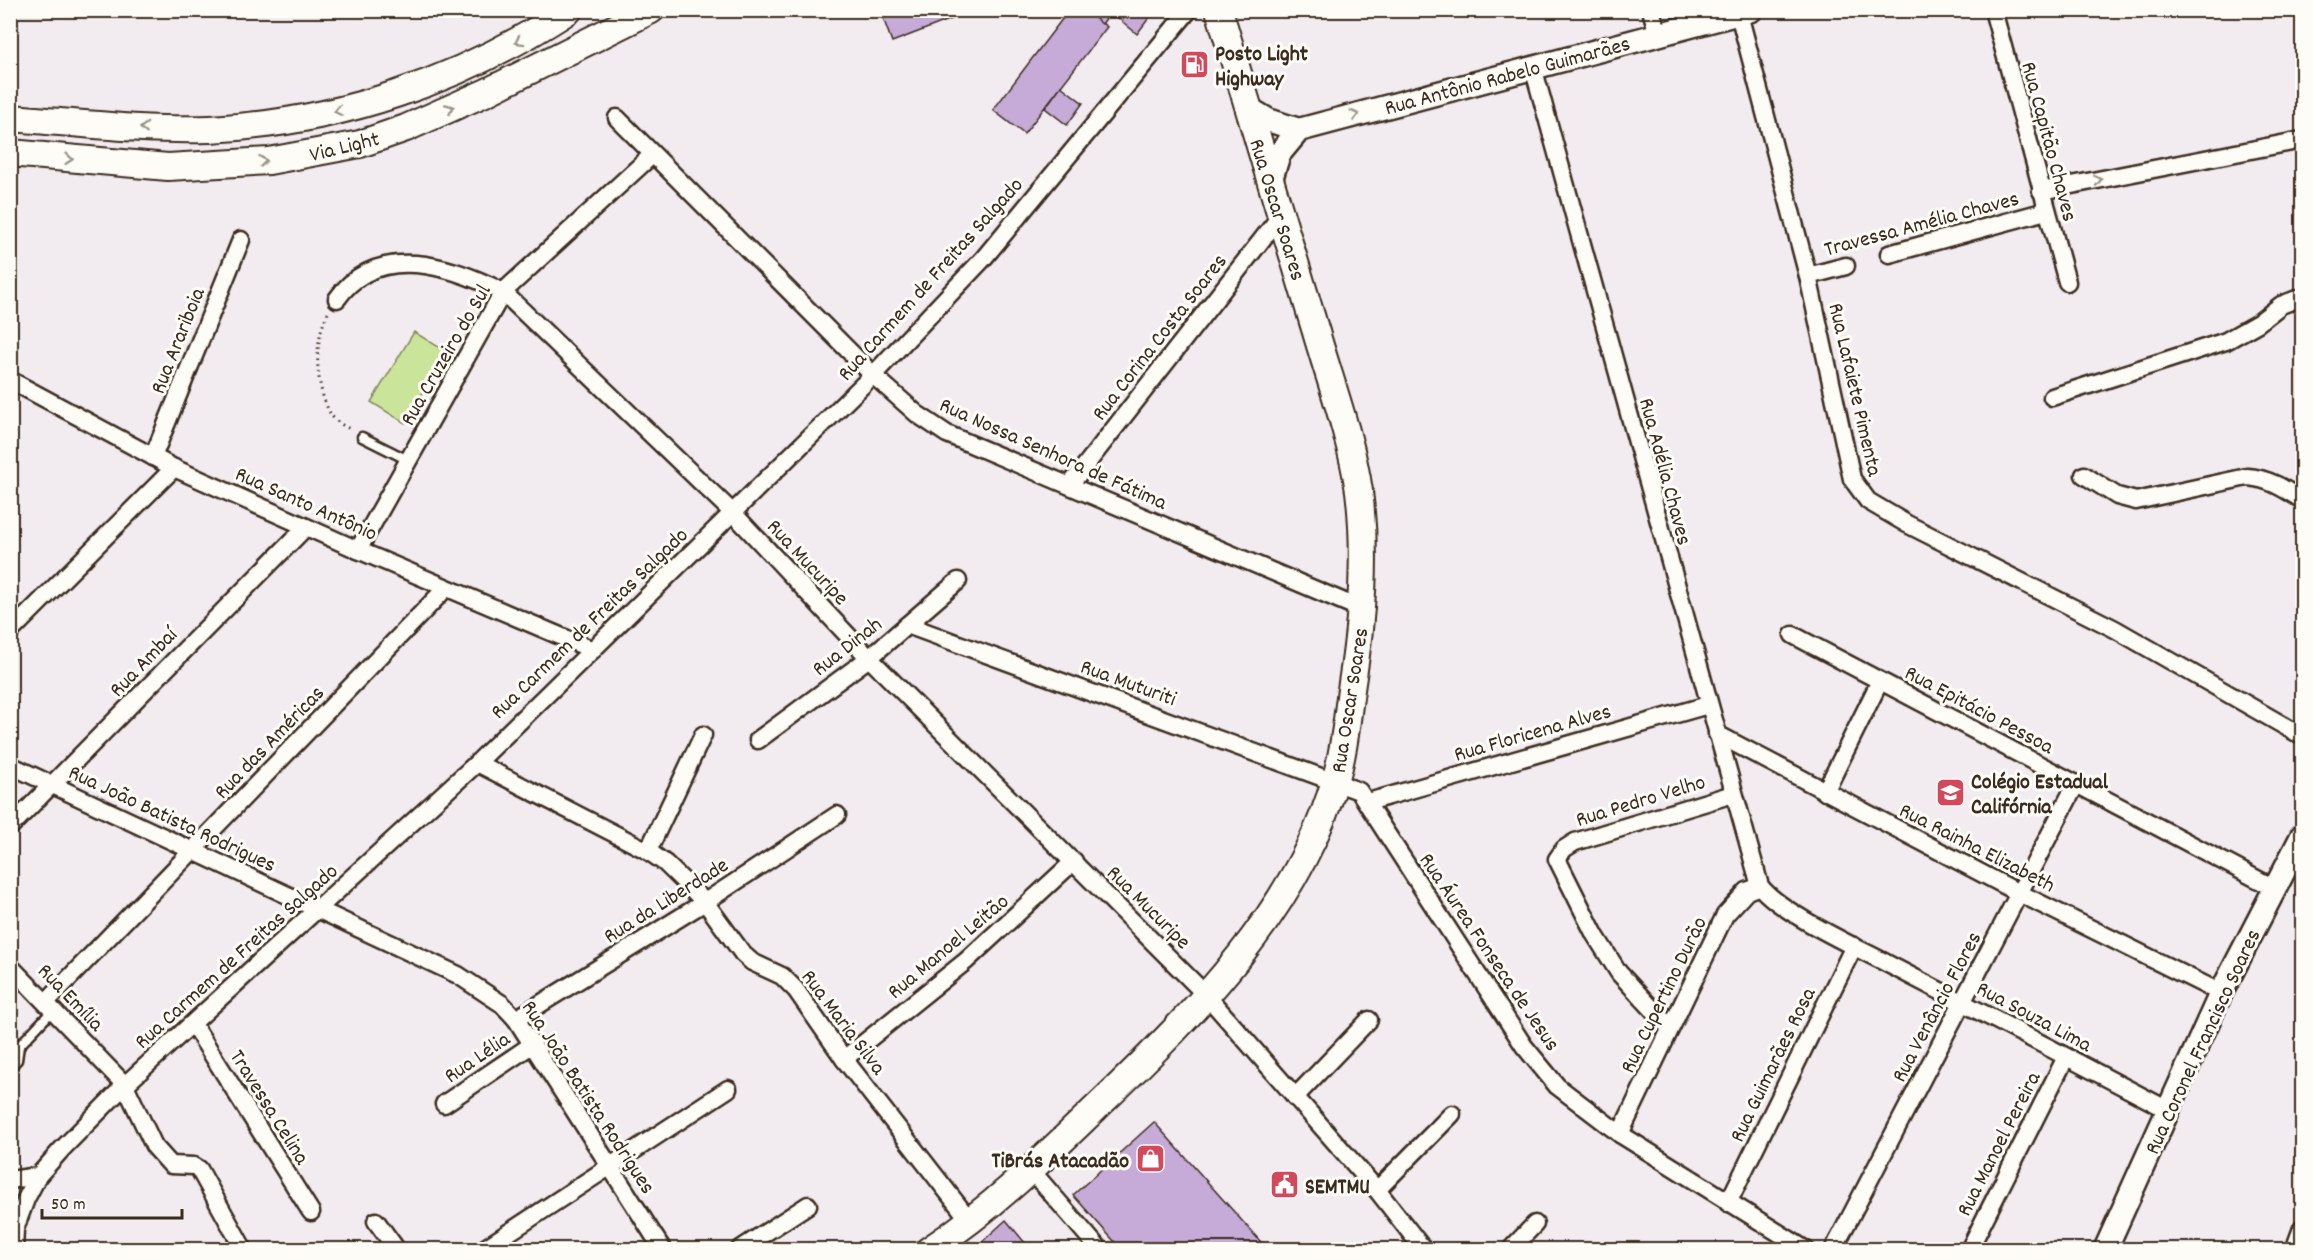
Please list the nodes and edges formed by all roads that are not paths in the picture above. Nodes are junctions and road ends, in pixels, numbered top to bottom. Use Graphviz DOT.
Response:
graph roads {
  1 [pos="569,10"];
  2 [pos="651,10"];
  3 [pos="1189,10"];
  4 [pos="1219,10"];
  5 [pos="1651,10"];
  6 [pos="1993,10"];
  7 [pos="1745,12"];
  8 [pos="1658,34"];
  9 [pos="1533,67"];
  10 [pos="1248,108"];
  11 [pos="10,118"];
  12 [pos="617,118"];
  13 [pos="1299,130"];
  14 [pos="2302,140"];
  15 [pos="10,153"];
  16 [pos="652,155"];
  17 [pos="1271,179"];
  18 [pos="2041,191"];
  19 [pos="2046,211"];
  20 [pos="1282,214"];
  21 [pos="241,240"];
  22 [pos="1889,254"];
  23 [pos="1846,266"];
  24 [pos="1808,276"];
  25 [pos="2067,282"];
  26 [pos="503,292"];
  27 [pos="2302,297"];
  28 [pos="337,299"];
  29 [pos="873,375"];
  30 [pos="10,380"];
  31 [pos="2052,397"];
  32 [pos="362,437"];
  33 [pos="153,457"];
  34 [pos="408,460"];
  35 [pos="174,468"];
  36 [pos="2084,475"];
  37 [pos="1070,486"];
  38 [pos="2302,500"];
  39 [pos="733,513"];
  40 [pos="306,527"];
  41 [pos="358,550"];
  42 [pos="958,582"];
  43 [pos="446,588"];
  44 [pos="1361,609"];
  45 [pos="907,625"];
  46 [pos="10,633"];
  47 [pos="1793,635"];
  48 [pos="592,650"];
  49 [pos="869,658"];
  50 [pos="1880,681"];
  51 [pos="1708,705"];
  52 [pos="1716,734"];
  53 [pos="703,735"];
  54 [pos="2302,736"];
  55 [pos="758,741"];
  56 [pos="477,763"];
  57 [pos="10,765"];
  58 [pos="1336,780"];
  59 [pos="52,784"];
  60 [pos="2076,784"];
  61 [pos="1825,792"];
  62 [pos="1733,794"];
  63 [pos="1368,802"];
  64 [pos="837,814"];
  65 [pos="10,827"];
  66 [pos="2302,836"];
  67 [pos="648,851"];
  68 [pos="194,852"];
  69 [pos="1074,861"];
  70 [pos="1760,886"];
  71 [pos="2274,888"];
  72 [pos="2019,893"];
  73 [pos="705,902"];
  74 [pos="318,911"];
  75 [pos="1854,946"];
  76 [pos="10,966"];
  77 [pos="2222,993"];
  78 [pos="1207,996"];
  79 [pos="1962,1002"];
  80 [pos="51,1005"];
  81 [pos="516,1019"];
  82 [pos="1369,1020"];
  83 [pos="193,1024"];
  84 [pos="1670,1028"];
  85 [pos="533,1044"];
  86 [pos="2066,1056"];
  87 [pos="844,1059"];
  88 [pos="10,1067"];
  89 [pos="125,1085"];
  90 [pos="728,1089"];
  91 [pos="1295,1097"];
  92 [pos="444,1104"];
  93 [pos="2168,1110"];
  94 [pos="1452,1114"];
  95 [pos="1620,1134"];
  96 [pos="609,1166"];
  97 [pos="1031,1170"];
  98 [pos="38,1176"];
  99 [pos="10,1180"];
  100 [pos="1377,1190"];
  101 [pos="1728,1203"];
  102 [pos="808,1205"];
  103 [pos="311,1212"];
  104 [pos="376,1221"];
  105 [pos="971,1222"];
  106 [pos="1535,1224"];
  107 [pos="2302,1228"];
  108 [pos="1805,1249"];
  109 [pos="14,1250"];
  110 [pos="244,1250"];
  111 [pos="397,1250"];
  112 [pos="482,1250"];
  113 [pos="663,1250"];
  114 [pos="739,1250"];
  115 [pos="928,1250"];
  116 [pos="1100,1250"];
  117 [pos="1424,1250"];
  118 [pos="1510,1250"];
  119 [pos="1833,1250"];
  120 [pos="1969,1250"];
  121 [pos="2105,1250"];
  122 [pos="2294,1250"];
  1 -- 11 [label="main road, Via Light, one-way"];
  15 -- 2 [label="main road, Via Light, one-way"];
  3 -- 29 [label="street, Rua Carmem de Freitas Salgado"];
  4 -- 10 [label="main road, Rua Oscar Soares"];
  5 -- 8 [label="street"];
  6 -- 18 [label="street, Rua Capitão Chaves"];
  7 -- 8 [label="main road, Rua Antônio Rabelo Guimarães"];
  7 -- 24 [label="street, Rua Lafaiete Pimenta"];
  8 -- 9 [label="main road, Rua Antônio Rabelo Guimarães"];
  13 -- 9 [label="main road, Rua Antônio Rabelo Guimarães, one-way"];
  9 -- 51 [label="street, Rua Adélia Chaves"];
  10 -- 13 [label="main road"];
  10 -- 17 [label="main road, Rua Oscar Soares"];
  12 -- 16 [label="street, Rua Nossa Senhora de Fátima"];
  13 -- 17 [label="main road"];
  18 -- 14 [label="street, one-way"];
  16 -- 26 [label="street, Rua Cruzeiro do Sul"];
  16 -- 29 [label="street, Rua Nossa Senhora de Fátima"];
  17 -- 20 [label="main road, Rua Oscar Soares"];
  18 -- 19 [label="street, Rua Capitão Chaves"];
  19 -- 22 [label="street, Travessa Amélia Chaves"];
  19 -- 25 [label="street, Rua Capitão Chaves"];
  20 -- 37 [label="street, Rua Corina Costa Soares"];
  20 -- 44 [label="main road, Rua Oscar Soares"];
  21 -- 33 [label="street, Rua Arariboia"];
  23 -- 24 [label="street, Travessa Amélia Chaves"];
  24 -- 54 [label="street, Rua Lafaiete Pimenta"];
  26 -- 28 [label="street, Rua Mucuripe"];
  26 -- 34 [label="street, Rua Cruzeiro do Sul"];
  26 -- 39 [label="street, Rua Mucuripe"];
  27 -- 31 [label="street"];
  29 -- 37 [label="street, Rua Nossa Senhora de Fátima"];
  29 -- 39 [label="street, Rua Carmem de Freitas Salgado"];
  30 -- 33 [label="street, Rua Santo Antônio"];
  32 -- 34 [label="lane"];
  33 -- 35 [label="street, Rua Santo Antônio"];
  34 -- 41 [label="street, Rua Cruzeiro do Sul"];
  35 -- 40 [label="street, Rua Santo Antônio"];
  35 -- 46 [label="street"];
  36 -- 38 [label="street"];
  37 -- 44 [label="street, Rua Nossa Senhora de Fátima"];
  39 -- 48 [label="street, Rua Carmem de Freitas Salgado"];
  39 -- 49 [label="street, Rua Mucuripe"];
  40 -- 41 [label="street, Rua Santo Antônio"];
  40 -- 59 [label="street, Rua Ambaí"];
  41 -- 43 [label="street, Rua Santo Antônio"];
  42 -- 45 [label="street, Rua Dinah"];
  43 -- 48 [label="street, Rua Santo Antônio"];
  43 -- 68 [label="street, Rua das Américas"];
  44 -- 58 [label="main road, Rua Oscar Soares"];
  45 -- 49 [label="street, Rua Dinah"];
  45 -- 58 [label="street, Rua Muturiti"];
  47 -- 50 [label="street, Rua Epitácio Pessoa"];
  48 -- 56 [label="street, Rua Carmem de Freitas Salgado"];
  49 -- 55 [label="street, Rua Dinah"];
  49 -- 69 [label="street, Rua Mucuripe"];
  50 -- 60 [label="street, Rua Epitácio Pessoa"];
  50 -- 61 [label="street"];
  51 -- 52 [label="street, Rua Adélia Chaves"];
  51 -- 63 [label="street, Rua Floricena Alves"];
  52 -- 61 [label="street, Rua Rainha Elizabeth"];
  52 -- 62 [label="street, Rua Adélia Chaves"];
  53 -- 67 [label="street"];
  56 -- 67 [label="street, Rua Maria Silva"];
  56 -- 74 [label="street, Rua Carmem de Freitas Salgado"];
  57 -- 59 [label="street, Rua João Batista Rodrigues"];
  58 -- 63 [label="street, Rua Áurea Fonseca de Jesus"];
  58 -- 78 [label="main road, Rua Oscar Soares"];
  59 -- 65 [label="street, Rua Ambaí"];
  59 -- 68 [label="street, Rua João Batista Rodrigues"];
  60 -- 71 [label="street, Rua Epitácio Pessoa"];
  60 -- 72 [label="street, Rua Venâncio Flores"];
  61 -- 72 [label="street, Rua Rainha Elizabeth"];
  62 -- 70 [label="street, Rua Adélia Chaves"];
  62 -- 84 [label="street, Rua Pedro Velho"];
  63 -- 95 [label="street, Rua Áurea Fonseca de Jesus"];
  64 -- 73 [label="street, Rua da Liberdade"];
  66 -- 71 [label="main road, Rua Coronel Francisco Soares"];
  67 -- 73 [label="street, Rua Maria Silva"];
  68 -- 74 [label="street, Rua João Batista Rodrigues"];
  68 -- 80 [label="street, Rua das Américas"];
  69 -- 78 [label="street, Rua Mucuripe"];
  69 -- 87 [label="street, Rua Manoel Leitão"];
  70 -- 75 [label="street, Rua Souza Lima"];
  70 -- 84 [label="street, Rua Cupertino Durão"];
  71 -- 77 [label="main road, Rua Coronel Francisco Soares"];
  72 -- 77 [label="street, Rua Rainha Elizabeth"];
  72 -- 79 [label="street, Rua Venâncio Flores"];
  73 -- 81 [label="street, Rua da Liberdade"];
  73 -- 87 [label="street, Rua Maria Silva"];
  74 -- 81 [label="street, Rua João Batista Rodrigues"];
  74 -- 83 [label="street, Rua Carmem de Freitas Salgado"];
  75 -- 79 [label="street, Rua Souza Lima"];
  75 -- 101 [label="street, Rua Guimarães Rosa"];
  76 -- 80 [label="street, Rua Emília"];
  77 -- 93 [label="main road, Rua Coronel Francisco Soares"];
  78 -- 91 [label="street, Rua Mucuripe"];
  78 -- 97 [label="main road, Rua Oscar Soares"];
  79 -- 86 [label="street, Rua Souza Lima"];
  79 -- 119 [label="street, Rua Venâncio Flores"];
  80 -- 88 [label="lane"];
  80 -- 89 [label="street, Rua Emília"];
  81 -- 85 [label="street, Rua João Batista Rodrigues"];
  82 -- 91 [label="street"];
  83 -- 89 [label="street, Rua Carmem de Freitas Salgado"];
  83 -- 103 [label="street, Travessa Celina"];
  84 -- 95 [label="street, Rua Cupertino Durão"];
  85 -- 92 [label="street, Rua Lélia"];
  85 -- 96 [label="street, Rua João Batista Rodrigues"];
  86 -- 93 [label="street, Rua Souza Lima"];
  86 -- 120 [label="street, Rua Manoel Pereira"];
  87 -- 105 [label="street, Rua Maria Silva"];
  89 -- 98 [label="street, Rua Carmem de Freitas Salgado"];
  89 -- 110 [label="street, Rua Emília"];
  90 -- 96 [label="street"];
  91 -- 100 [label="street, Rua Mucuripe"];
  93 -- 121 [label="main road, Rua Coronel Francisco Soares"];
  94 -- 100 [label="street"];
  95 -- 101 [label="street, Rua Áurea Fonseca de Jesus"];
  96 -- 112 [label="street"];
  96 -- 113 [label="street, Rua João Batista Rodrigues"];
  97 -- 105 [label="main road, Rua Oscar Soares"];
  97 -- 116 [label="street"];
  98 -- 99 [label="street"];
  98 -- 109 [label="street, Rua Carmem de Freitas Salgado"];
  100 -- 117 [label="street, Rua Mucuripe"];
  101 -- 108 [label="street, Rua Áurea Fonseca de Jesus"];
  102 -- 114 [label="street"];
  104 -- 111 [label="street"];
  105 -- 115 [label="main road, Rua Oscar Soares"];
  106 -- 118 [label="street"];
  107 -- 122 [label="street"];
}
